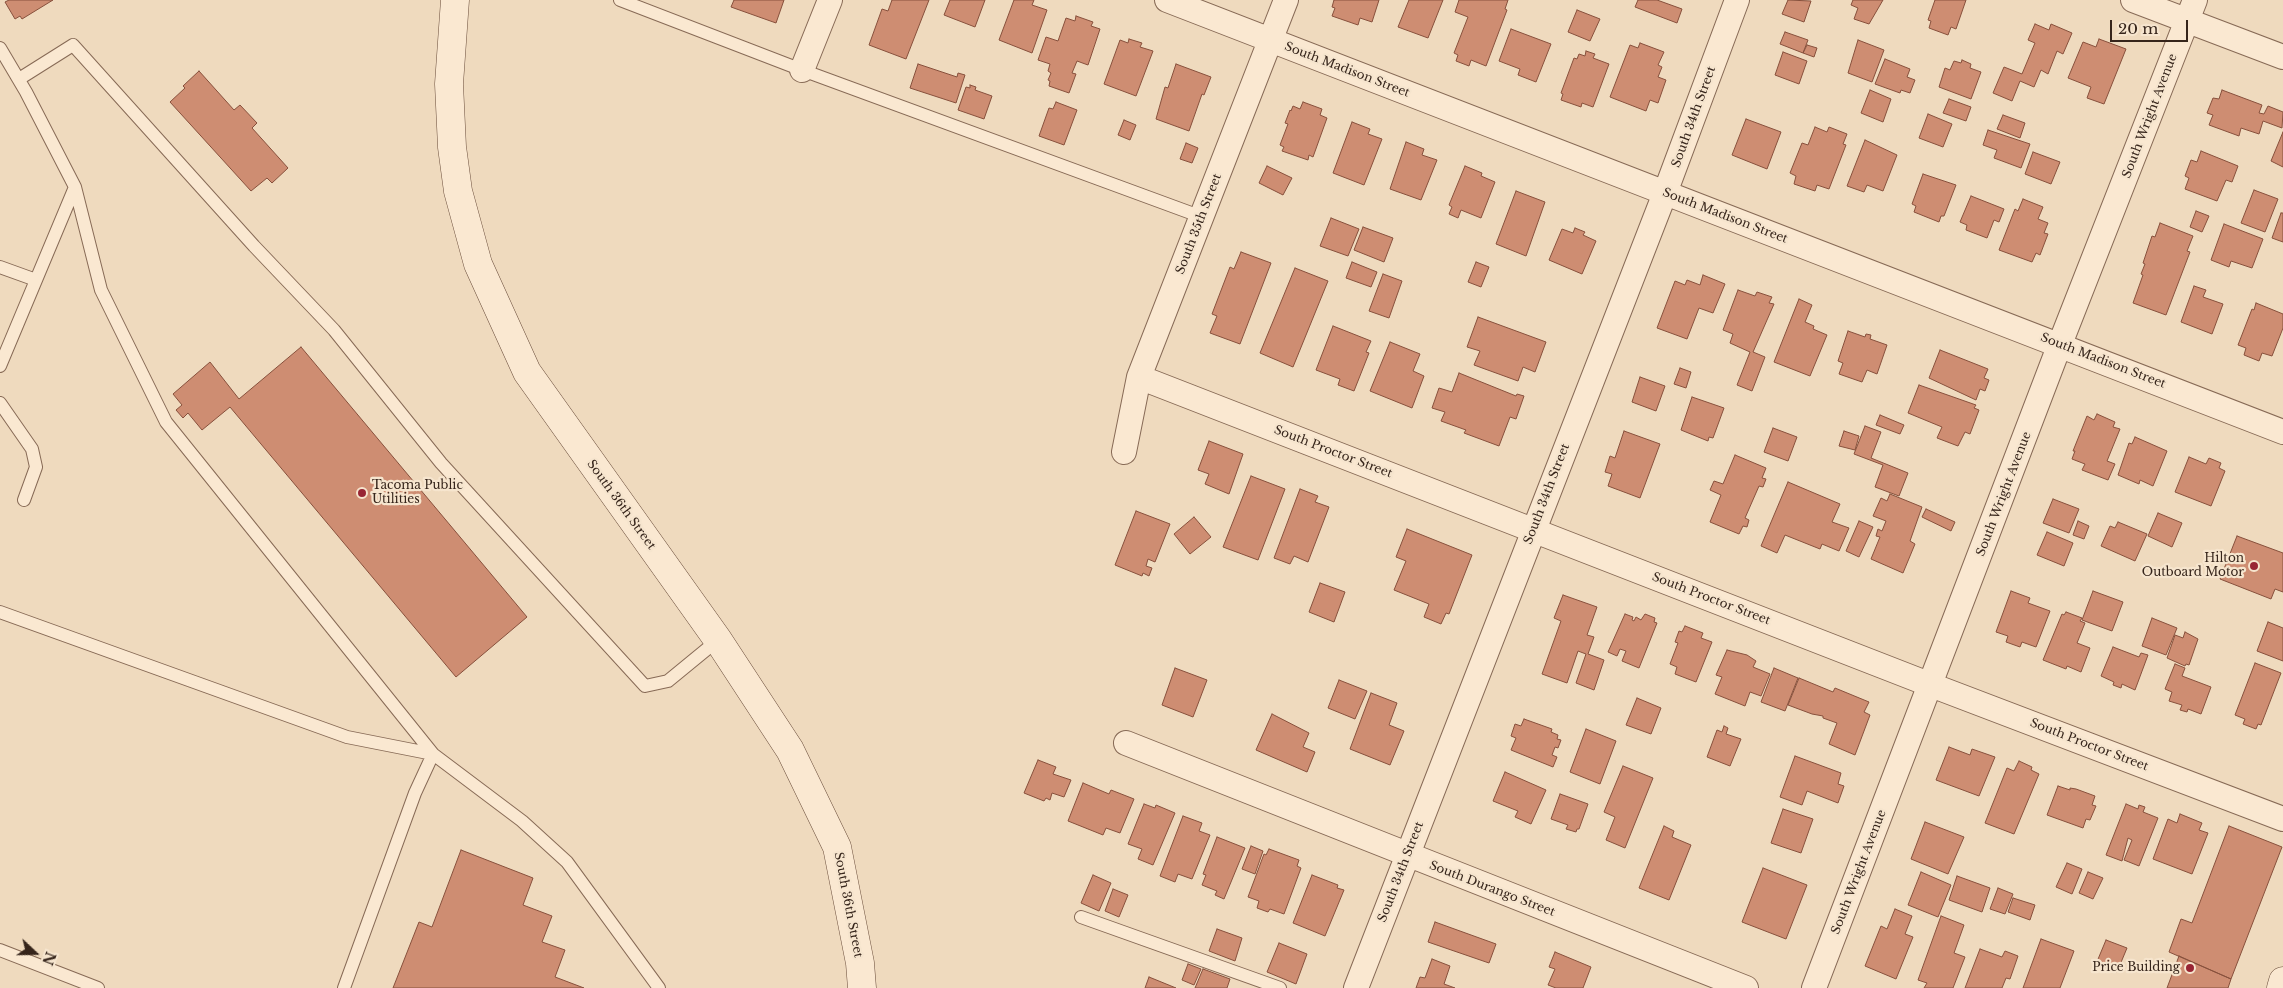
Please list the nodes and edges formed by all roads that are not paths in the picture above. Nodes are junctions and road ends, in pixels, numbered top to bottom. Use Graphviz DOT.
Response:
graph roads {
  1 [pos="455,0"];
  2 [pos="620,0"];
  3 [pos="830,0"];
  4 [pos="1167,0"];
  5 [pos="1286,0"];
  6 [pos="1737,0"];
  7 [pos="2133,0"];
  8 [pos="2191,11"];
  9 [pos="1270,40"];
  10 [pos="0,48"];
  11 [pos="2283,57"];
  12 [pos="802,70"];
  13 [pos="19,79"];
  14 [pos="75,187"];
  15 [pos="1665,193"];
  16 [pos="1202,217"];
  17 [pos="0,267"];
  18 [pos="36,280"];
  19 [pos="2060,344"];
  20 [pos="0,366"];
  21 [pos="1139,377"];
  22 [pos="0,403"];
  23 [pos="2283,432"];
  24 [pos="1124,452"];
  25 [pos="24,500"];
  26 [pos="1533,529"];
  27 [pos="0,612"];
  28 [pos="718,640"];
  29 [pos="1931,685"];
  30 [pos="1126,743"];
  31 [pos="433,754"];
  32 [pos="2283,819"];
  33 [pos="1407,855"];
  34 [pos="1081,917"];
  35 [pos="0,950"];
  36 [pos="2283,981"];
  37 [pos="98,988"];
  38 [pos="344,988"];
  39 [pos="659,988"];
  40 [pos="862,988"];
  41 [pos="1280,988"];
  42 [pos="1356,988"];
  43 [pos="1746,988"];
  44 [pos="1814,988"];
  45 [pos="2281,988"];
  1 -- 28 [label="street, South 36th Street"];
  2 -- 12 [label="lane"];
  3 -- 12 [label="street"];
  4 -- 9 [label="street, South Madison Street"];
  5 -- 9 [label="street, South 35th Street"];
  6 -- 15 [label="street, South 34th Street"];
  7 -- 8 [label="street"];
  8 -- 11 [label="street"];
  8 -- 19 [label="street, South Wright Avenue"];
  9 -- 15 [label="street, South Madison Street"];
  9 -- 16 [label="street, South 35th Street"];
  10 -- 13 [label="lane"];
  12 -- 16 [label="lane"];
  13 -- 14 [label="lane"];
  13 -- 28 [label="lane"];
  14 -- 18 [label="lane"];
  14 -- 31 [label="lane"];
  15 -- 19 [label="street, South Madison Street"];
  15 -- 26 [label="street, South 34th Street"];
  16 -- 21 [label="street, South 35th Street"];
  17 -- 18 [label="lane"];
  18 -- 20 [label="lane"];
  19 -- 23 [label="street, South Madison Street"];
  19 -- 29 [label="street, South Wright Avenue"];
  21 -- 24 [label="street, South 35th Street"];
  21 -- 26 [label="street, South Proctor Street"];
  22 -- 25 [label="lane"];
  26 -- 29 [label="street, South Proctor Street"];
  26 -- 33 [label="street, South 34th Street"];
  27 -- 31 [label="lane"];
  28 -- 40 [label="street, South 36th Street"];
  29 -- 32 [label="street, South Proctor Street"];
  29 -- 44 [label="street, South Wright Avenue"];
  30 -- 33 [label="street, South Durango Street"];
  31 -- 38 [label="lane"];
  31 -- 39 [label="lane"];
  33 -- 42 [label="street, South 34th Street"];
  33 -- 43 [label="street, South Durango Street"];
  34 -- 41 [label="lane"];
  35 -- 37 [label="lane"];
  36 -- 45 [label="street"];
}
